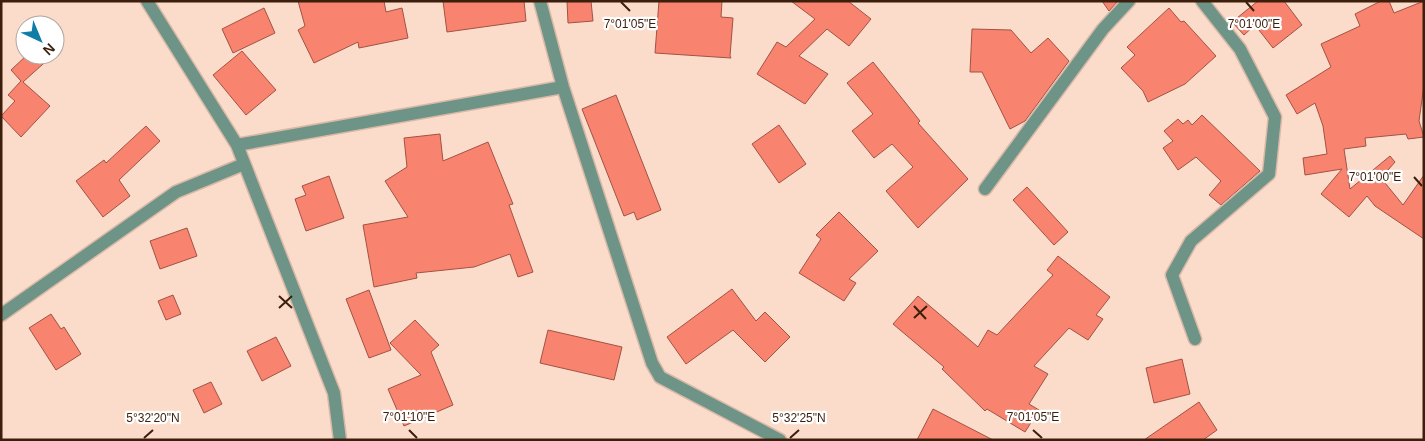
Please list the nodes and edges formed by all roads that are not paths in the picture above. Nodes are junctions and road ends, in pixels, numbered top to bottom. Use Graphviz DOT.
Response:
graph roads {
  1 [pos="147,1"];
  2 [pos="540,1"];
  3 [pos="1129,1"];
  4 [pos="1202,1"];
  5 [pos="563,87"];
  6 [pos="237,145"];
  7 [pos="244,164"];
  8 [pos="985,189"];
  9 [pos="1,314"];
  10 [pos="1195,339"];
  11 [pos="340,440"];
  12 [pos="780,440"];
  1 -- 6 [label="street"];
  2 -- 5 [label="street"];
  3 -- 8 [label="street"];
  4 -- 10 [label="street"];
  5 -- 6 [label="street"];
  5 -- 12 [label="street"];
  6 -- 7 [label="street"];
  7 -- 9 [label="street"];
  7 -- 11 [label="street"];
}
